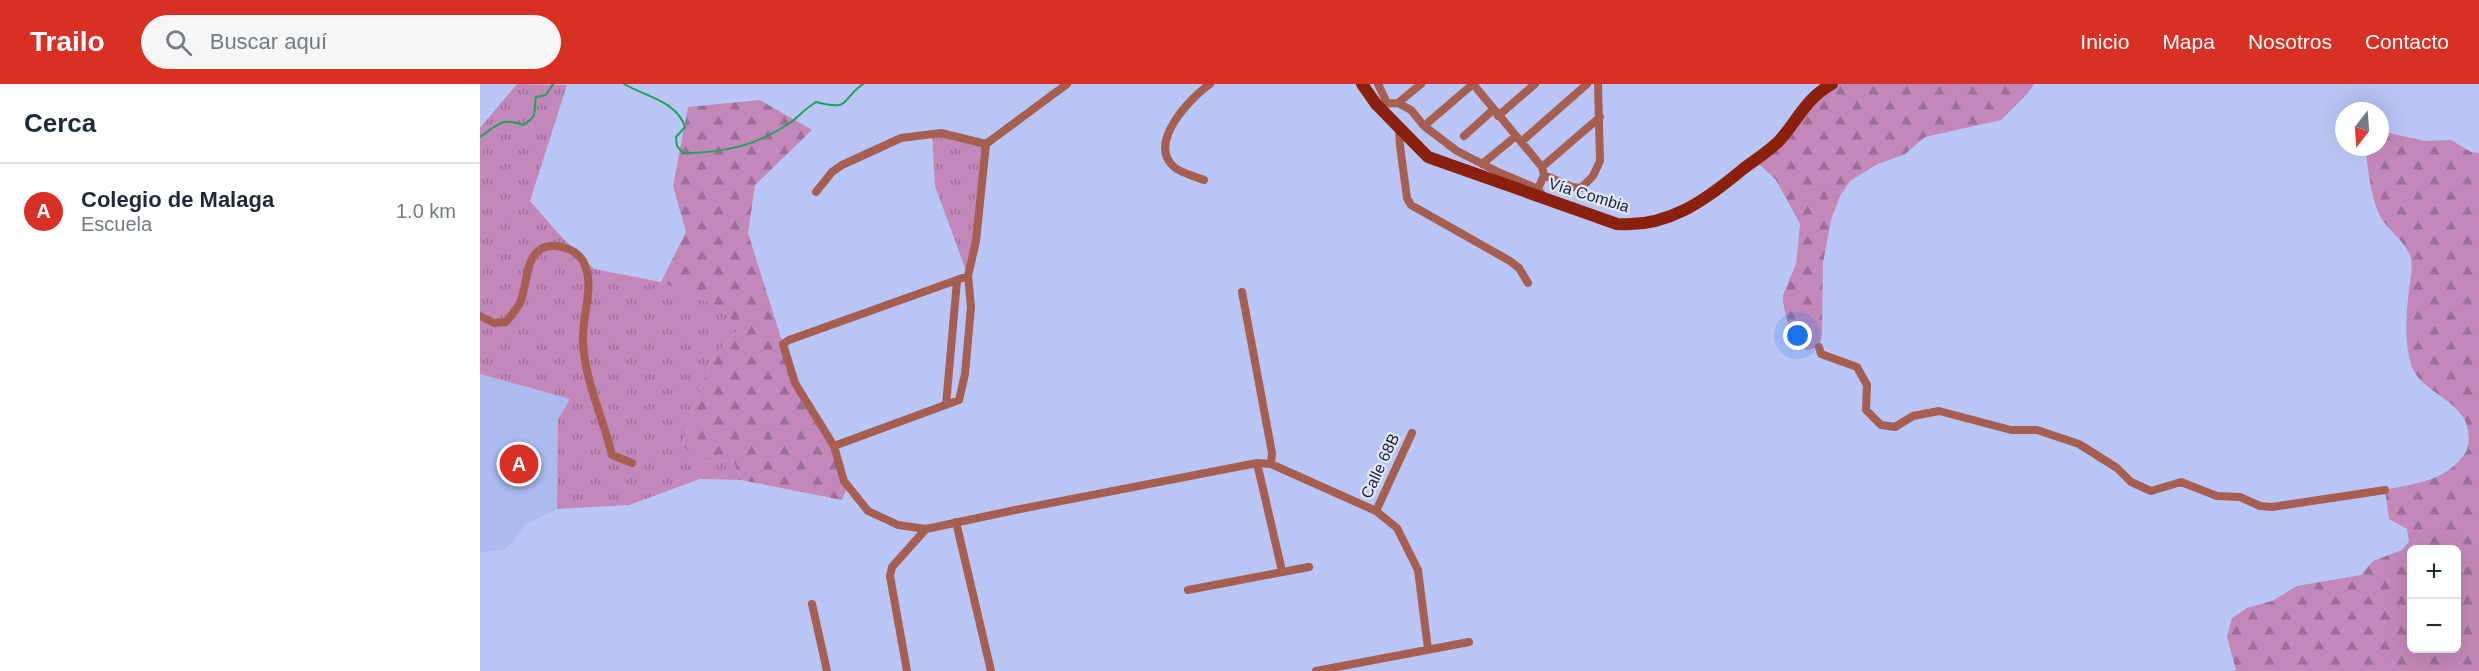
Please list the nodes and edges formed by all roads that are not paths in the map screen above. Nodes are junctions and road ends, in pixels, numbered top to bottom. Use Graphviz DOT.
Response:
graph roads {
  1 [pos="1067,84"];
  2 [pos="1209,84"];
  3 [pos="1362,84"];
  4 [pos="1378,84"];
  5 [pos="1420,84"];
  6 [pos="1535,84"];
  7 [pos="1587,84"];
  8 [pos="1598,84"];
  9 [pos="1832,84"];
  10 [pos="1477,86"];
  11 [pos="1398,103"];
  12 [pos="1382,104"];
  13 [pos="1495,113"];
  14 [pos="1600,117"];
  15 [pos="1424,126"];
  16 [pos="1400,128"];
  17 [pos="1464,136"];
  18 [pos="1518,139"];
  19 [pos="986,144"];
  20 [pos="1482,164"];
  21 [pos="1543,171"];
  22 [pos="1204,180"];
  23 [pos="816,192"];
  24 [pos="1542,194"];
  25 [pos="968,276"];
  26 [pos="957,281"];
  27 [pos="1527,283"];
  28 [pos="1242,292"];
  29 [pos="480,316"];
  30 [pos="1819,347"];
  31 [pos="946,405"];
  32 [pos="1412,433"];
  33 [pos="834,446"];
  34 [pos="632,462"];
  35 [pos="1257,463"];
  36 [pos="1271,464"];
  37 [pos="2385,490"];
  38 [pos="1376,511"];
  39 [pos="956,522"];
  40 [pos="927,529"];
  41 [pos="1309,567"];
  42 [pos="1282,571"];
  43 [pos="1188,590"];
  44 [pos="812,604"];
  45 [pos="1469,642"];
  46 [pos="1428,649"];
  47 [pos="827,671"];
  48 [pos="907,671"];
  49 [pos="991,671"];
  50 [pos="1316,671"];
  1 -- 19 [label="street"];
  2 -- 22 [label="street"];
  3 -- 12 [label="main road, Vía Combia"];
  4 -- 12 [label="street"];
  5 -- 11 [label="street"];
  6 -- 13 [label="street"];
  7 -- 18 [label="street"];
  8 -- 14 [label="street"];
  9 -- 24 [label="main road, Vía Combia"];
  10 -- 13 [label="street"];
  10 -- 15 [label="street"];
  11 -- 12 [label="street"];
  11 -- 15 [label="street"];
  12 -- 16 [label="main road, Vía Combia"];
  13 -- 17 [label="street"];
  13 -- 18 [label="street"];
  14 -- 21 [label="street"];
  14 -- 21 [label="street"];
  15 -- 20 [label="street"];
  16 -- 24 [label="main road, Vía Combia"];
  16 -- 27 [label="street"];
  18 -- 20 [label="street"];
  18 -- 21 [label="street"];
  19 -- 23 [label="street"];
  19 -- 25 [label="street"];
  20 -- 24 [label="street"];
  21 -- 24 [label="street"];
  25 -- 26 [label="street"];
  25 -- 31 [label="street"];
  26 -- 31 [label="street"];
  26 -- 33 [label="street"];
  28 -- 36 [label="street"];
  29 -- 34 [label="street"];
  30 -- 37 [label="street"];
  31 -- 33 [label="street"];
  32 -- 38 [label="street, Calle 68B"];
  33 -- 40 [label="street"];
  35 -- 36 [label="street"];
  35 -- 39 [label="street"];
  35 -- 42 [label="street"];
  36 -- 38 [label="street"];
  38 -- 46 [label="street"];
  39 -- 40 [label="street"];
  39 -- 49 [label="street"];
  40 -- 48 [label="street"];
  41 -- 42 [label="street"];
  42 -- 43 [label="street"];
  44 -- 47 [label="street"];
  45 -- 46 [label="street"];
  46 -- 50 [label="street"];
}
